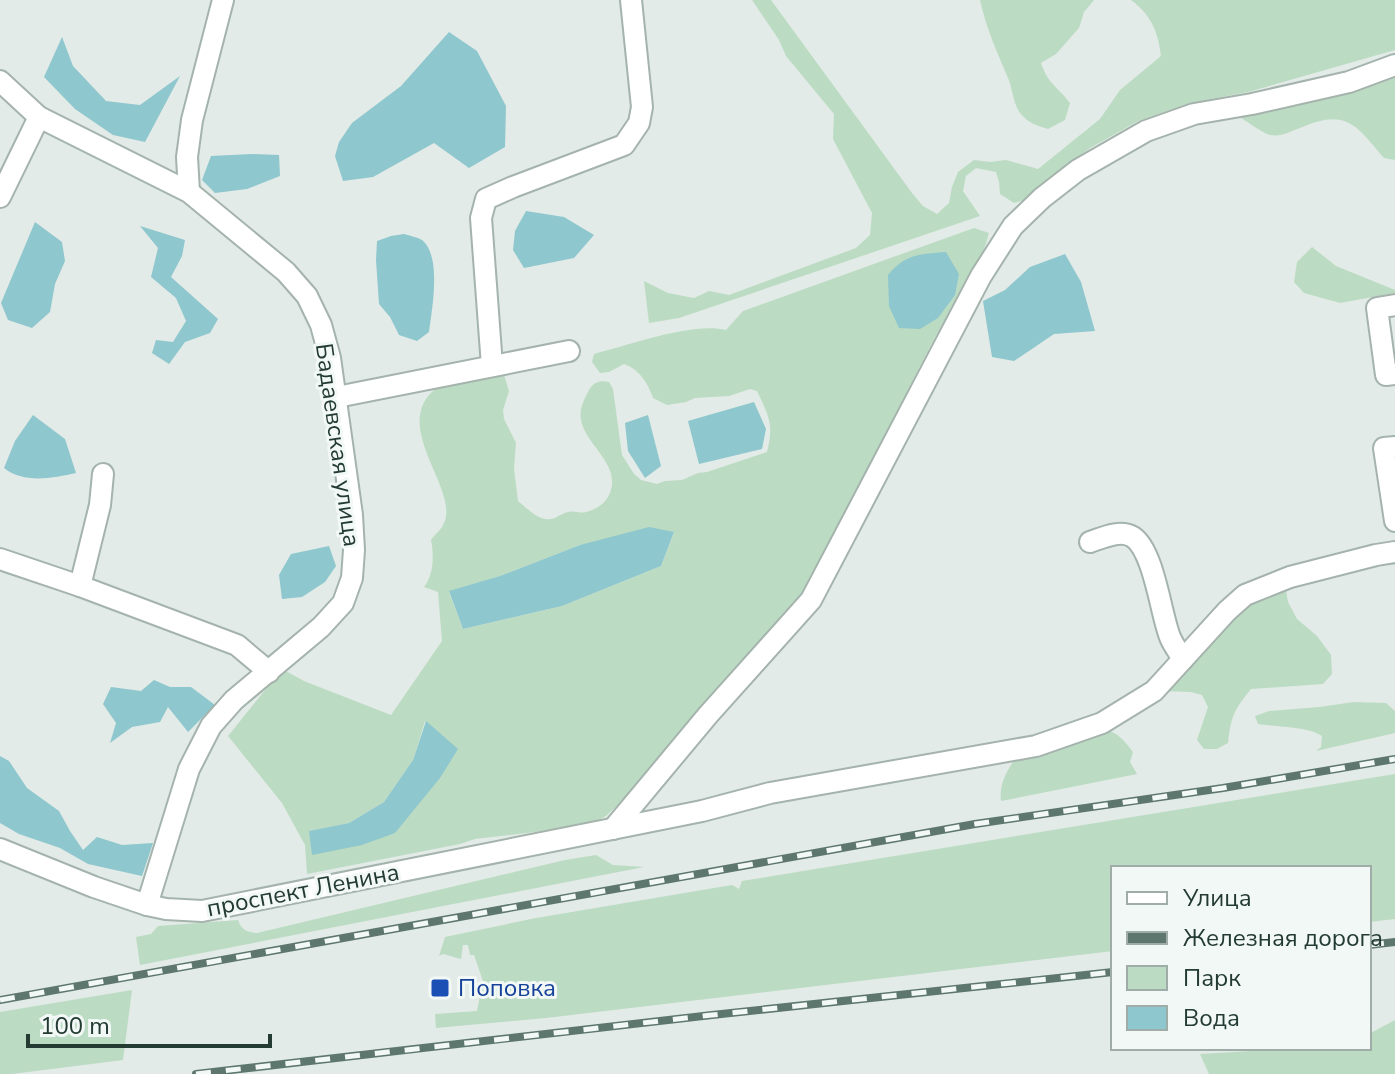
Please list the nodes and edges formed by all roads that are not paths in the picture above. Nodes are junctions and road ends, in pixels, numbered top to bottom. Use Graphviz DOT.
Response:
graph roads {
  1 [pos="223,0"];
  2 [pos="631,0"];
  3 [pos="1395,65"];
  4 [pos="0,81"];
  5 [pos="39,117"];
  6 [pos="189,192"];
  7 [pos="0,197"];
  8 [pos="1395,305"];
  9 [pos="569,351"];
  10 [pos="492,366"];
  11 [pos="1395,374"];
  12 [pos="337,397"];
  13 [pos="1395,447"];
  14 [pos="103,474"];
  15 [pos="1395,521"];
  16 [pos="1090,542"];
  17 [pos="1395,552"];
  18 [pos="0,559"];
  19 [pos="80,586"];
  20 [pos="1183,659"];
  21 [pos="269,672"];
  22 [pos="613,829"];
  23 [pos="0,849"];
  24 [pos="147,905"];
  1 -- 6 [label="street"];
  2 -- 10 [label="street"];
  3 -- 22 [label="street"];
  4 -- 5 [label="street, Бадаевская улица"];
  5 -- 6 [label="street, Бадаевская улица"];
  5 -- 7 [label="street"];
  6 -- 12 [label="street, Бадаевская улица"];
  8 -- 11 [label="street"];
  9 -- 10 [label="street"];
  10 -- 12 [label="street"];
  12 -- 21 [label="street, Бадаевская улица"];
  13 -- 15 [label="street"];
  14 -- 19 [label="street"];
  16 -- 20 [label="street"];
  17 -- 20 [label="street, проспект Ленина"];
  18 -- 19 [label="street"];
  19 -- 21 [label="street"];
  20 -- 22 [label="street, проспект Ленина"];
  21 -- 24 [label="street, Бадаевская улица"];
  22 -- 24 [label="street, проспект Ленина"];
  23 -- 24 [label="street, проспект Ленина"];
}
